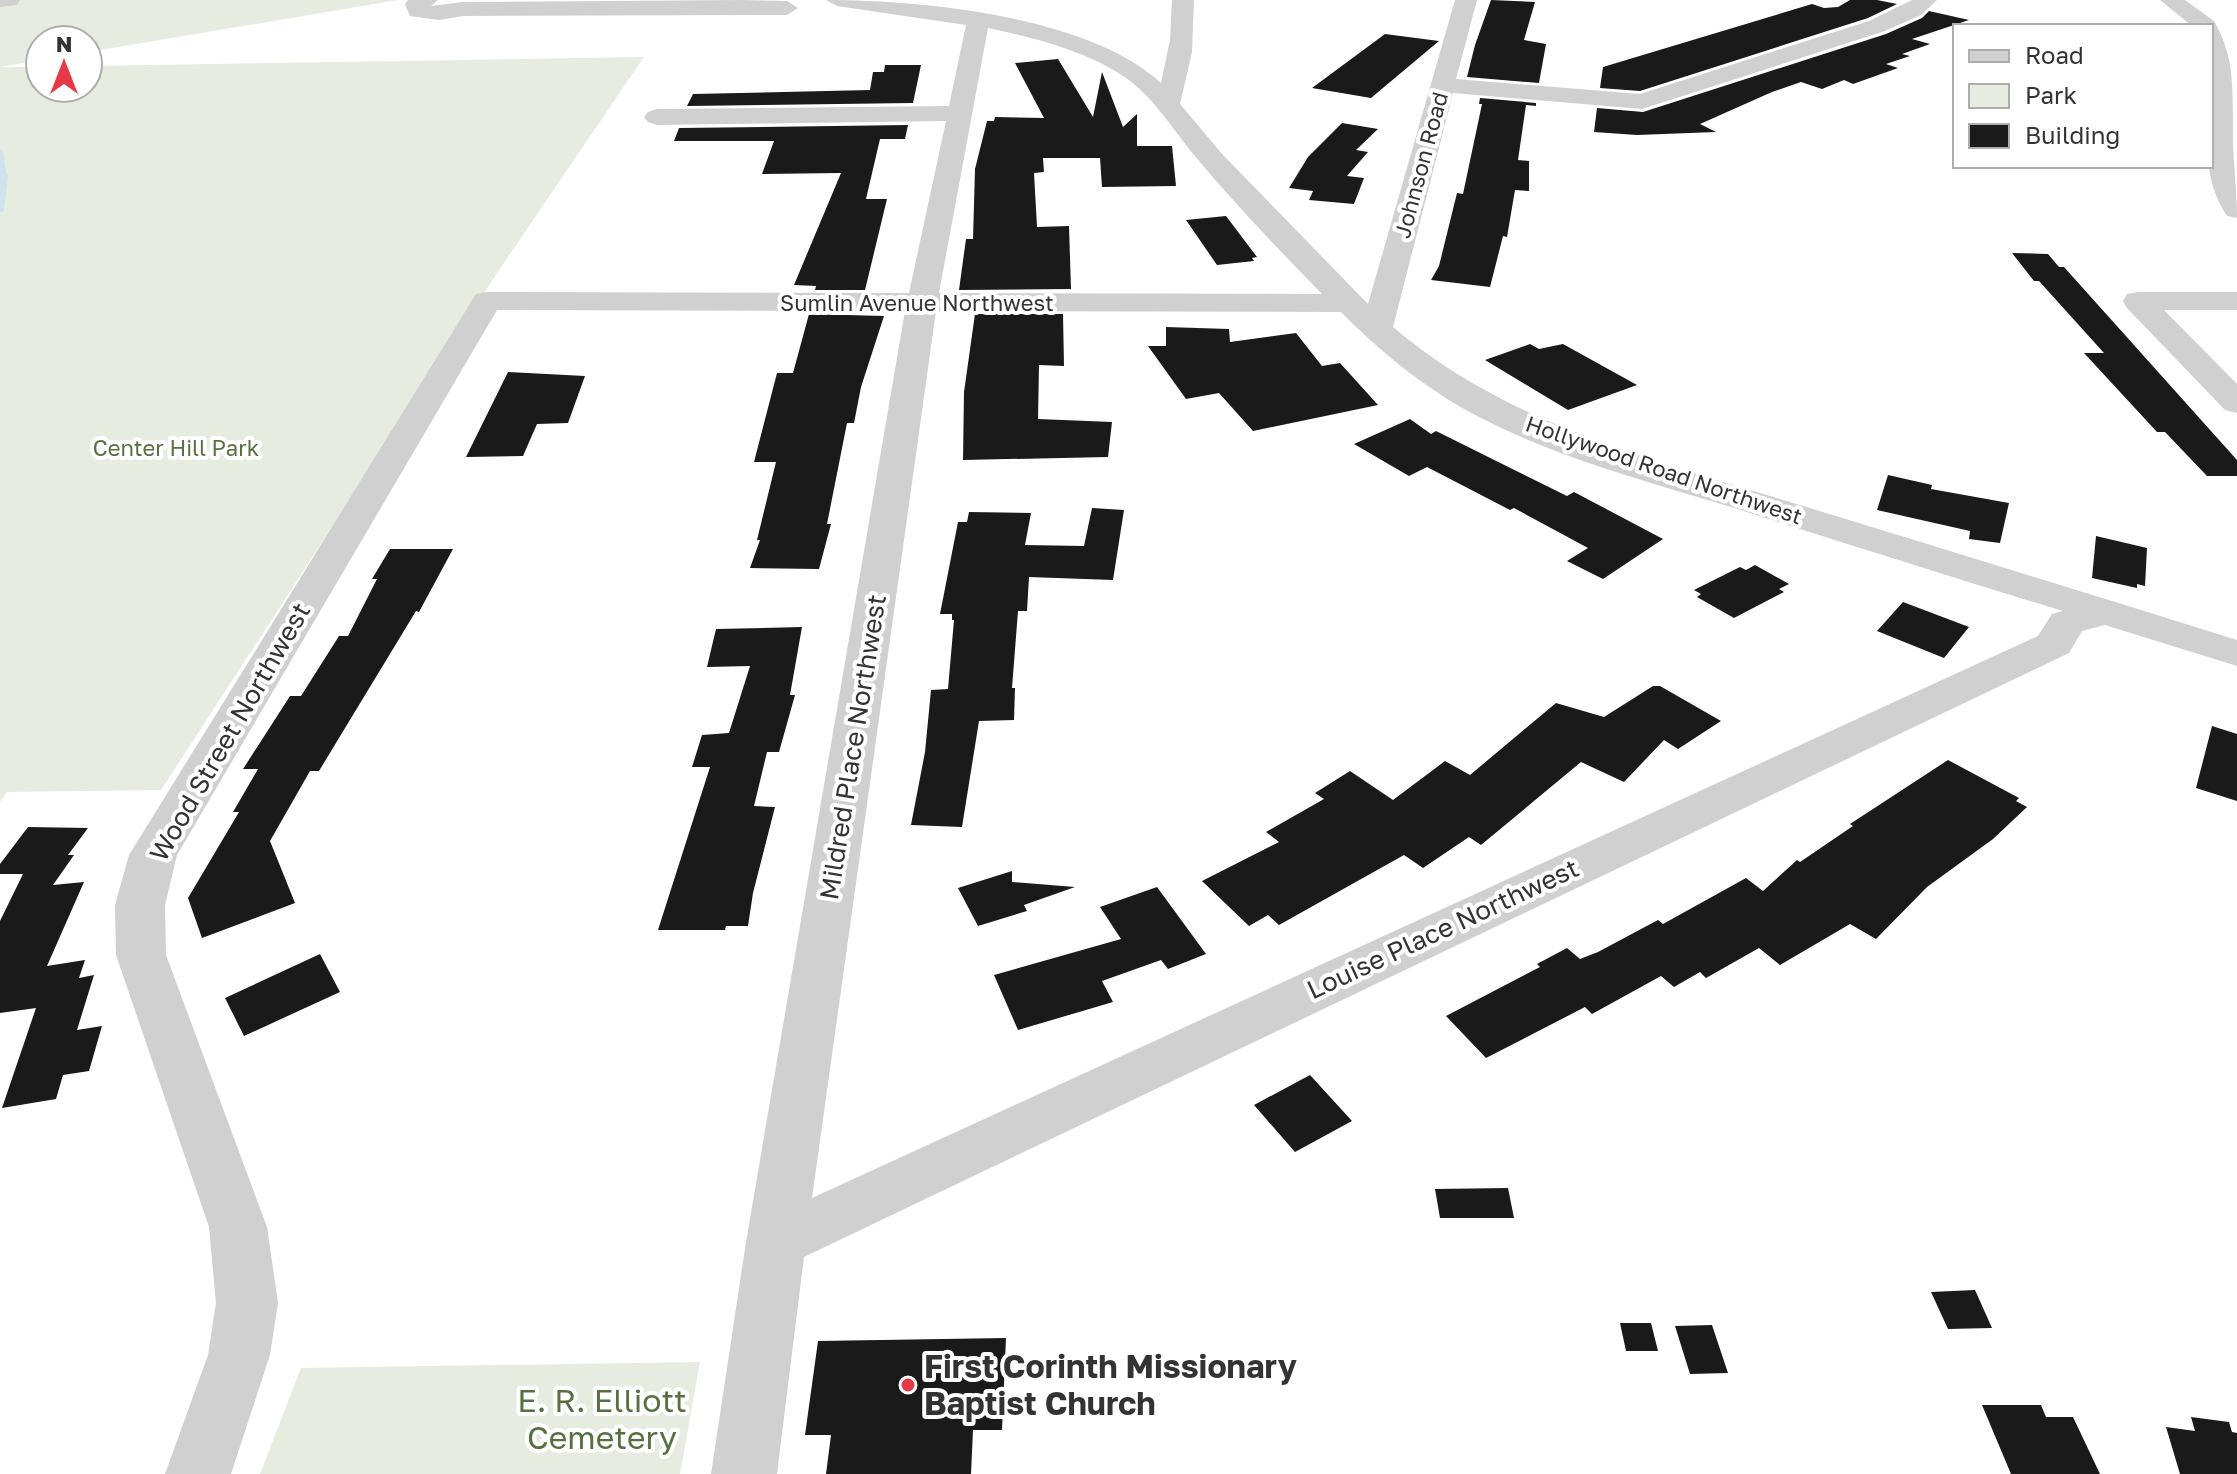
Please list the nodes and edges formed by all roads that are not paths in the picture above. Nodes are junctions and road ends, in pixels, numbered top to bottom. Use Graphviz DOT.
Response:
graph roads {
  1 [pos="9,0"];
  2 [pos="427,0"];
  3 [pos="837,0"];
  4 [pos="1183,0"];
  5 [pos="1466,0"];
  6 [pos="1926,0"];
  7 [pos="2171,0"];
  8 [pos="0,1"];
  9 [pos="466,4"];
  10 [pos="724,4"];
  11 [pos="787,8"];
  12 [pos="1017,8"];
  13 [pos="978,22"];
  14 [pos="2203,24"];
  15 [pos="2213,37"];
  16 [pos="1070,41"];
  17 [pos="1443,85"];
  18 [pos="1168,103"];
  19 [pos="960,113"];
  20 [pos="657,117"];
  21 [pos="2237,210"];
  22 [pos="487,301"];
  23 [pos="2237,301"];
  24 [pos="922,303"];
  25 [pos="1347,303"];
  26 [pos="1376,330"];
  27 [pos="2237,403"];
  28 [pos="2103,613"];
  29 [pos="2237,653"];
  30 [pos="776,1242"];
  31 [pos="198,1474"];
  32 [pos="744,1474"];
  1 -- 8 [label="street"];
  2 -- 9 [label="street"];
  3 -- 13 [label="street, Hollywood Road Northwest"];
  4 -- 18 [label="street"];
  5 -- 17 [label="street, Johnson Road"];
  6 -- 17 [label="street"];
  7 -- 14 [label="street"];
  9 -- 10 [label="street"];
  10 -- 11 [label="street"];
  12 -- 16 [label="street"];
  13 -- 16 [label="street, Hollywood Road Northwest"];
  13 -- 19 [label="street, Mildred Place Northwest"];
  15 -- 21 [label="street"];
  16 -- 18 [label="street, Hollywood Road Northwest"];
  17 -- 26 [label="street, Johnson Road"];
  18 -- 25 [label="street, Hollywood Road Northwest"];
  19 -- 20 [label="street"];
  19 -- 24 [label="street, Mildred Place Northwest"];
  22 -- 24 [label="street, Sumlin Avenue Northwest"];
  22 -- 31 [label="street, Wood Street Northwest"];
  23 -- 27 [label="street"];
  24 -- 25 [label="street, Sumlin Avenue Northwest"];
  24 -- 30 [label="street, Mildred Place Northwest"];
  25 -- 26 [label="street, Hollywood Road Northwest"];
  26 -- 28 [label="street, Hollywood Road Northwest"];
  28 -- 29 [label="street, Hollywood Road Northwest"];
  28 -- 30 [label="street, Louise Place Northwest"];
  30 -- 32 [label="street, Mildred Place Northwest"];
}
